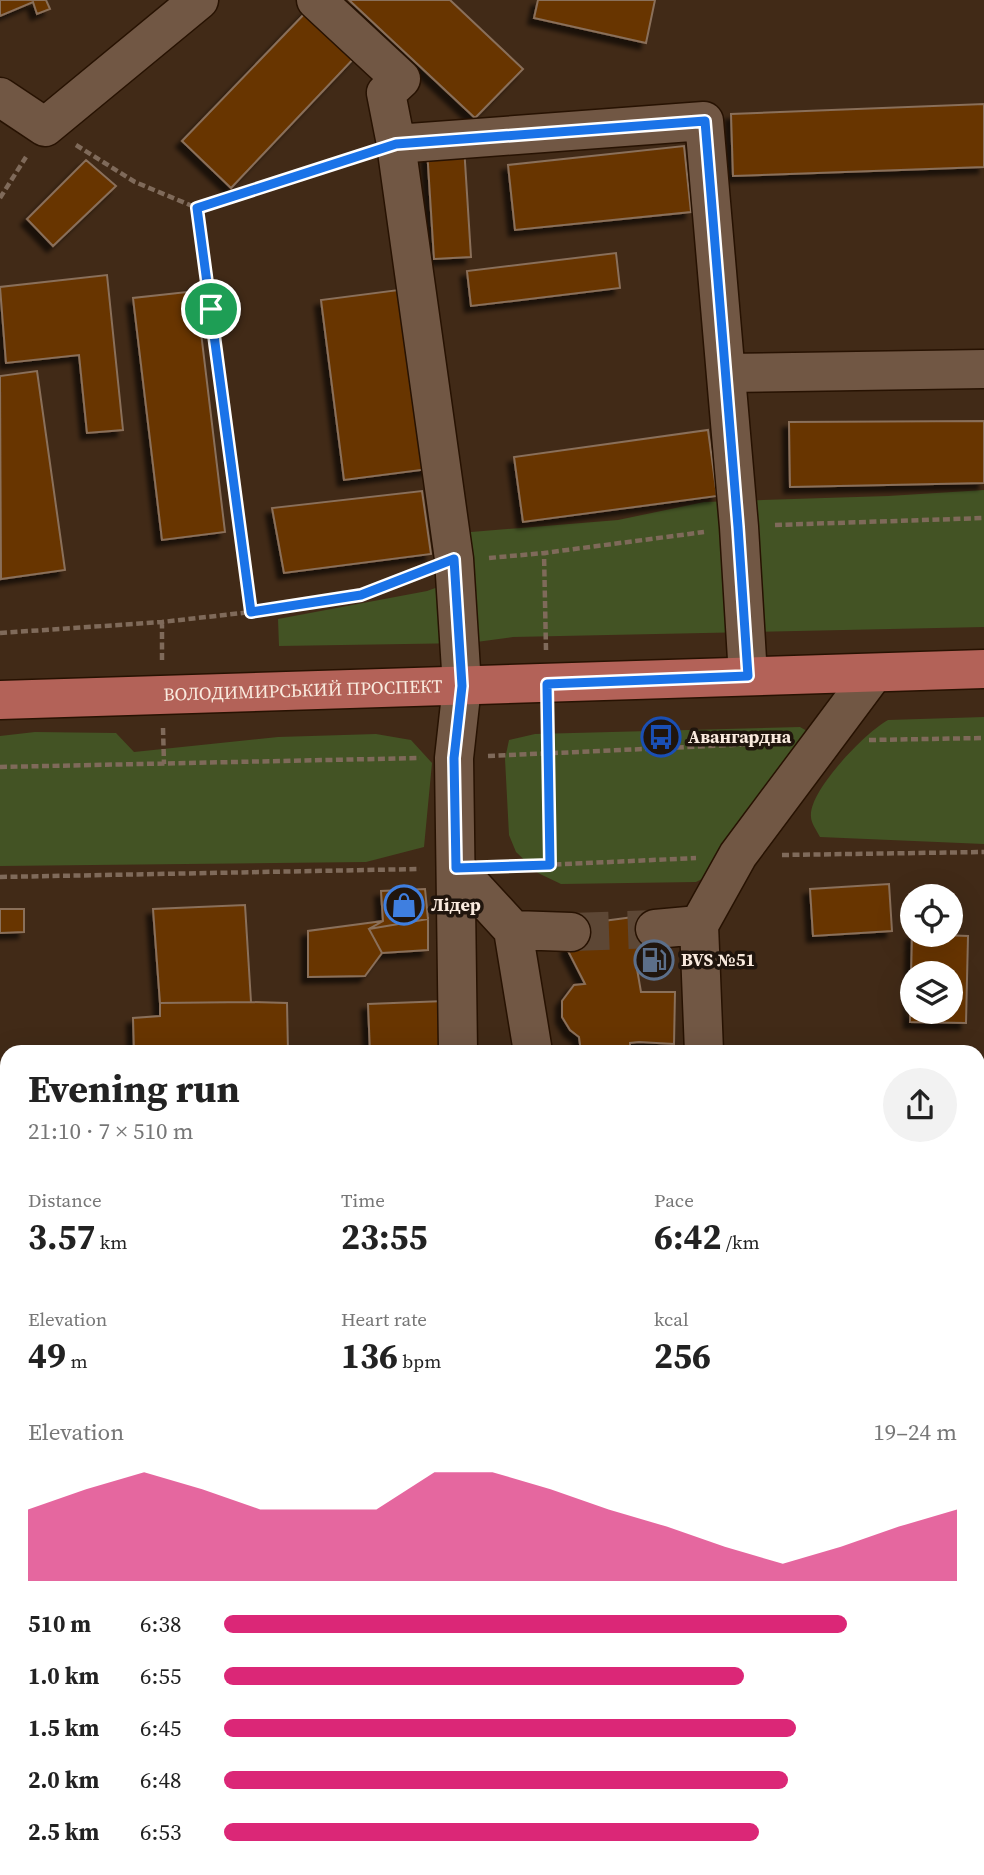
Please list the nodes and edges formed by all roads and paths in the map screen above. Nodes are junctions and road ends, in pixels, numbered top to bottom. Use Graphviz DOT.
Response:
graph roads {
  1 [pos="199,0"];
  2 [pos="316,0"];
  3 [pos="0,97"];
  4 [pos="46,127"];
  5 [pos="396,144"];
  6 [pos="0,198"];
  7 [pos="197,208"];
  8 [pos="984,369"];
  9 [pos="726,373"];
  10 [pos="984,517"];
  11 [pos="738,527"];
  12 [pos="544,553"];
  13 [pos="454,559"];
  14 [pos="251,612"];
  15 [pos="0,633"];
  16 [pos="984,669"];
  17 [pos="873,674"];
  18 [pos="748,676"];
  19 [pos="547,684"];
  20 [pos="462,686"];
  21 [pos="0,700"];
  22 [pos="456,868"];
  23 [pos="0,877"];
  24 [pos="699,925"];
  25 [pos="655,929"];
  26 [pos="513,930"];
  27 [pos="570,932"];
  28 [pos="458,1045"];
  29 [pos="532,1045"];
  30 [pos="704,1045"];
  1 -- 4 [label="street"];
  2 -- 5 [label="street"];
  3 -- 4 [label="street"];
  4 -- 6 [label="path"];
  4 -- 7 [label="path"];
  5 -- 7 [label="path"];
  5 -- 9 [label="street"];
  5 -- 13 [label="street"];
  7 -- 14 [label="path"];
  8 -- 9 [label="street"];
  9 -- 11 [label="street"];
  10 -- 11 [label="path"];
  11 -- 12 [label="path"];
  11 -- 18 [label="street"];
  12 -- 13 [label="path"];
  12 -- 19 [label="path"];
  13 -- 14 [label="path"];
  13 -- 20 [label="street"];
  14 -- 15 [label="path"];
  16 -- 17 [label="main road, ВОЛОДИМИРСЬКИЙ ПРОСПЕКТ"];
  17 -- 18 [label="main road, ВОЛОДИМИРСЬКИЙ ПРОСПЕКТ"];
  17 -- 24 [label="street"];
  18 -- 19 [label="main road, ВОЛОДИМИРСЬКИЙ ПРОСПЕКТ"];
  19 -- 20 [label="main road, ВОЛОДИМИРСЬКИЙ ПРОСПЕКТ"];
  19 -- 22 [label="path"];
  20 -- 21 [label="main road, ВОЛОДИМИРСЬКИЙ ПРОСПЕКТ"];
  20 -- 22 [label="street"];
  22 -- 23 [label="path"];
  22 -- 26 [label="street"];
  22 -- 28 [label="street"];
  24 -- 25 [label="street"];
  24 -- 30 [label="street"];
  26 -- 27 [label="street"];
  26 -- 29 [label="street"];
}
